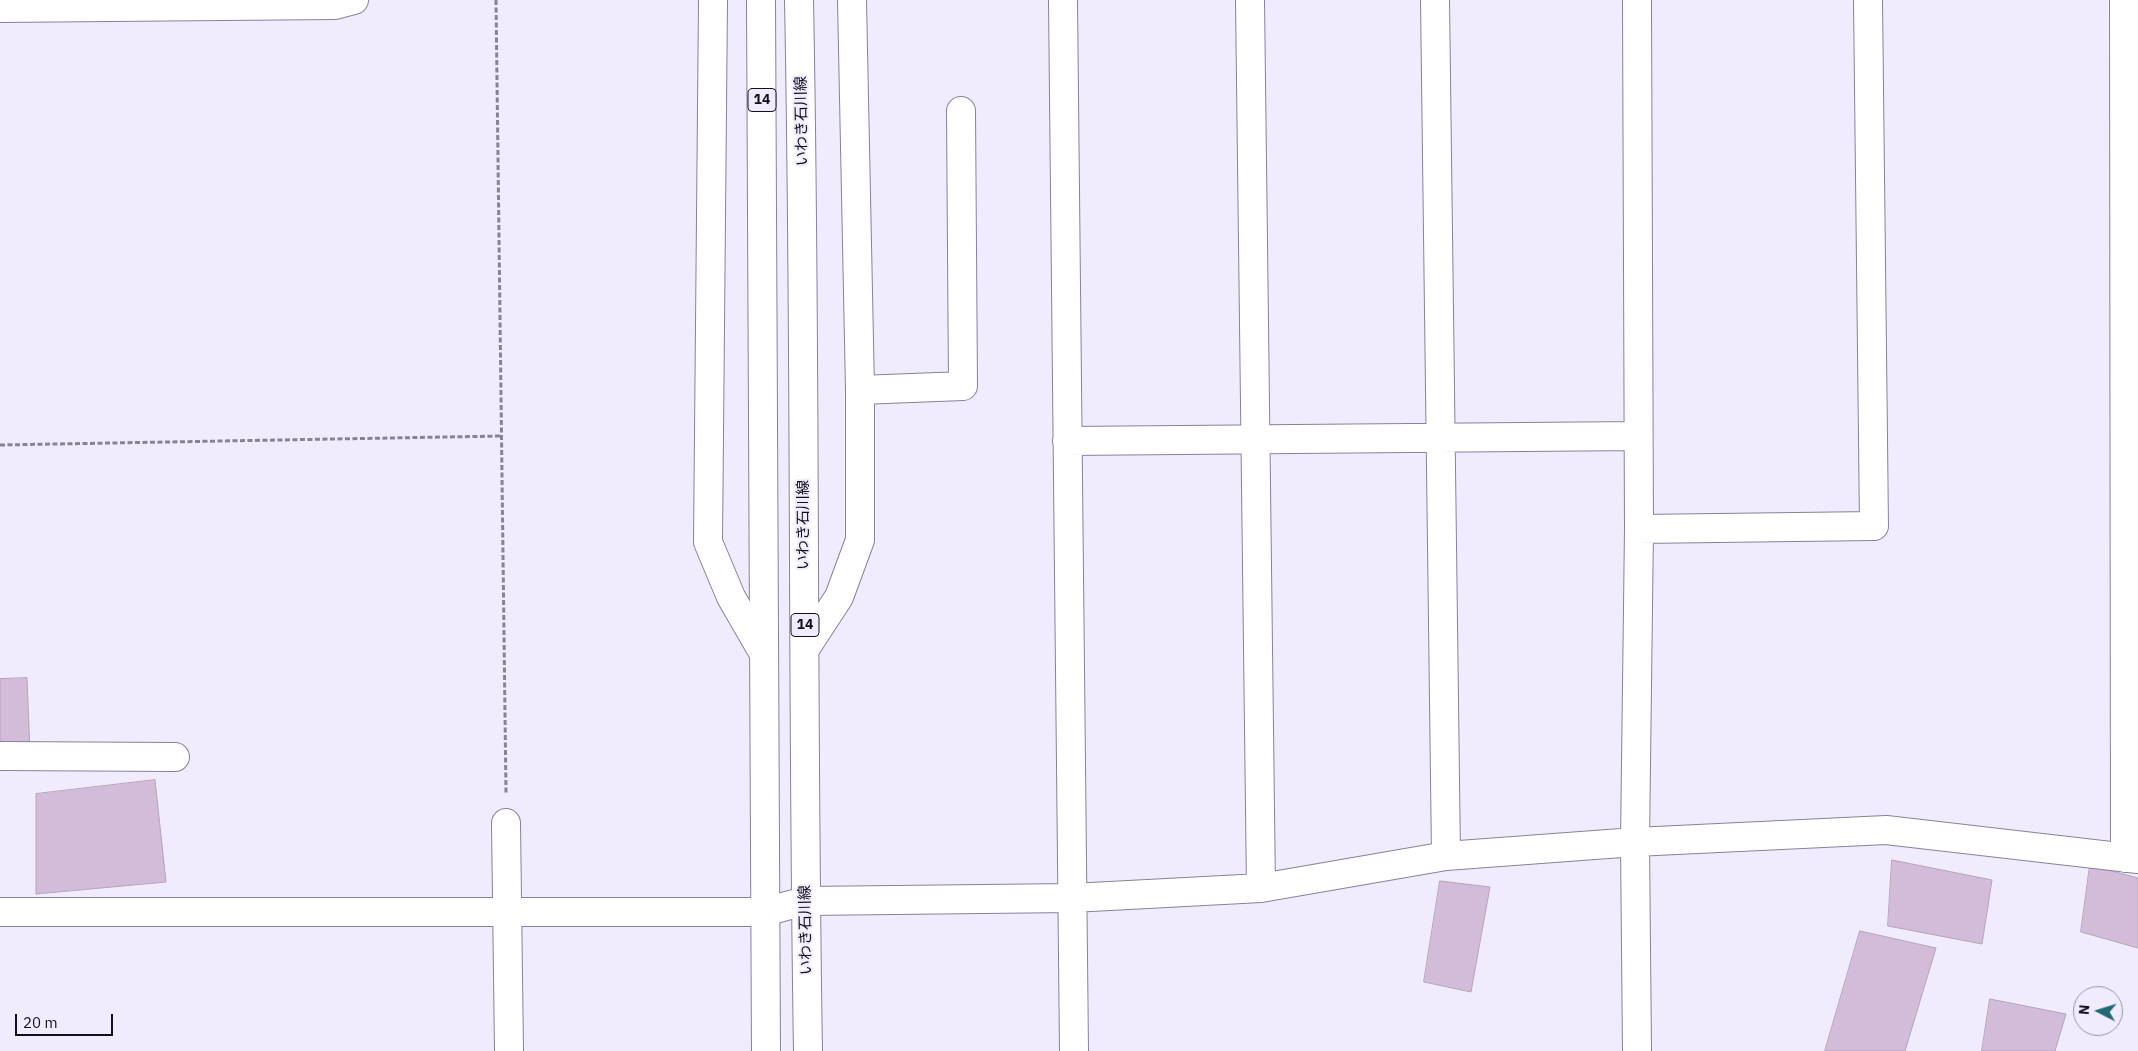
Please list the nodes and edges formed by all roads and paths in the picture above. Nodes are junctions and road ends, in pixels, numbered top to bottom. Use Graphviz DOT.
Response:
graph roads {
  1 [pos="354,0"];
  2 [pos="496,0"];
  3 [pos="713,0"];
  4 [pos="761,0"];
  5 [pos="799,0"];
  6 [pos="852,0"];
  7 [pos="1063,0"];
  8 [pos="1250,0"];
  9 [pos="1435,0"];
  10 [pos="1637,0"];
  11 [pos="1868,0"];
  12 [pos="2124,0"];
  13 [pos="31,4"];
  14 [pos="113,4"];
  15 [pos="0,8"];
  16 [pos="960,111"];
  17 [pos="860,390"];
  18 [pos="502,436"];
  19 [pos="1638,436"];
  20 [pos="1441,437"];
  21 [pos="1256,440"];
  22 [pos="1067,441"];
  23 [pos="0,445"];
  24 [pos="1639,529"];
  25 [pos="805,648"];
  26 [pos="764,654"];
  27 [pos="0,756"];
  28 [pos="175,757"];
  29 [pos="506,823"];
  30 [pos="1635,842"];
  31 [pos="1446,856"];
  32 [pos="2131,859"];
  33 [pos="1261,888"];
  34 [pos="1072,898"];
  35 [pos="805,902"];
  36 [pos="0,912"];
  37 [pos="764,912"];
  38 [pos="508,913"];
  39 [pos="509,1051"];
  40 [pos="766,1051"];
  41 [pos="808,1051"];
  42 [pos="1074,1051"];
  43 [pos="1637,1051"];
  1 -- 14 [label="street"];
  2 -- 18 [label="path"];
  3 -- 26 [label="street"];
  4 -- 26 [label="street, 14"];
  5 -- 25 [label="street, いわき石川線 / 14"];
  6 -- 17 [label="street"];
  7 -- 22 [label="street"];
  8 -- 21 [label="street"];
  9 -- 20 [label="street"];
  10 -- 19 [label="street"];
  11 -- 24 [label="street"];
  12 -- 32 [label="street"];
  13 -- 14 [label="street"];
  13 -- 15 [label="street"];
  16 -- 17 [label="street"];
  17 -- 25 [label="street"];
  18 -- 23 [label="path"];
  18 -- 29 [label="path"];
  19 -- 20 [label="street"];
  19 -- 24 [label="street"];
  20 -- 21 [label="street"];
  20 -- 31 [label="street"];
  21 -- 22 [label="street"];
  21 -- 33 [label="street"];
  22 -- 34 [label="street"];
  24 -- 30 [label="street"];
  25 -- 35 [label="street, いわき石川線 / 14"];
  26 -- 37 [label="street, 14"];
  27 -- 28 [label="street"];
  29 -- 38 [label="street"];
  30 -- 31 [label="street"];
  30 -- 32 [label="street"];
  30 -- 43 [label="street"];
  31 -- 33 [label="street"];
  33 -- 34 [label="street"];
  34 -- 35 [label="street"];
  34 -- 42 [label="street"];
  35 -- 37 [label="street"];
  35 -- 41 [label="street, いわき石川線 / 14"];
  36 -- 38 [label="street"];
  37 -- 38 [label="street"];
  37 -- 40 [label="street, 14"];
  38 -- 39 [label="street"];
}
